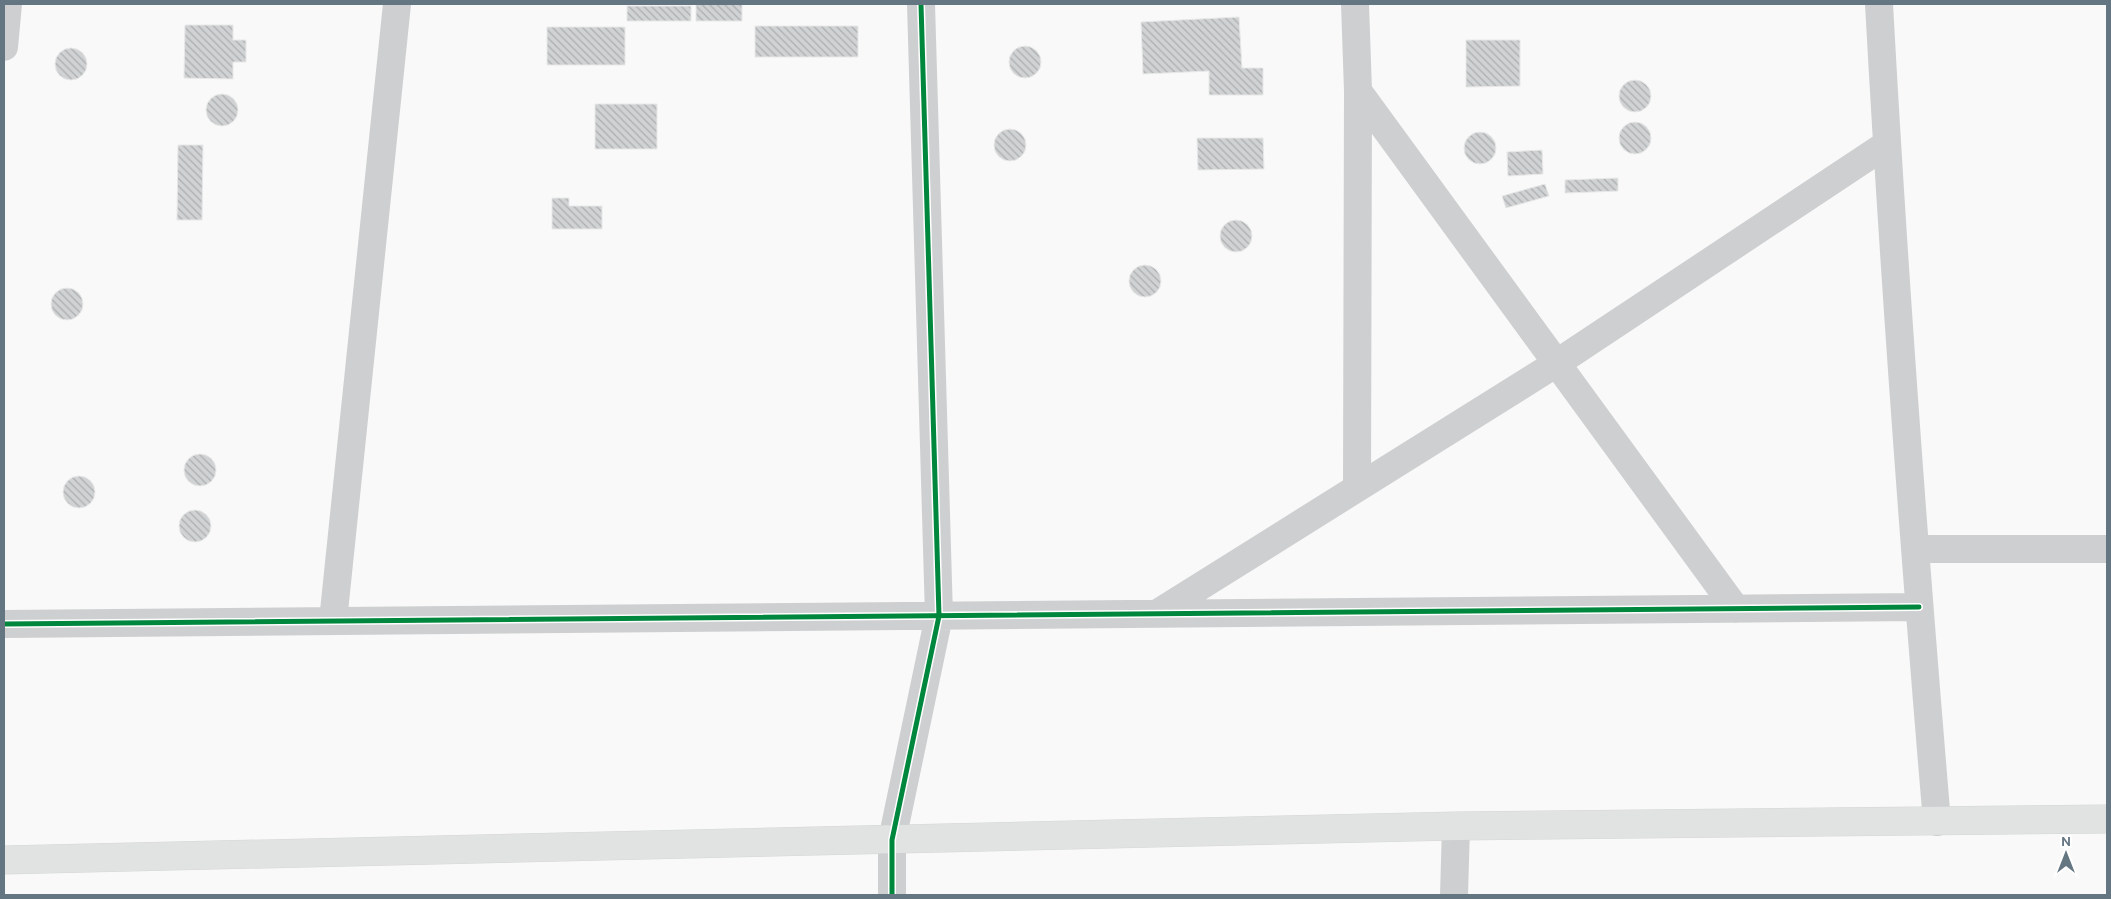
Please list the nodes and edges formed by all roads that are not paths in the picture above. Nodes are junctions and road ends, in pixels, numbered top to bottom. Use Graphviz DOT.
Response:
graph roads {
  1 [pos="8,4"];
  2 [pos="397,4"];
  3 [pos="922,4"];
  4 [pos="1355,4"];
  5 [pos="1879,4"];
  6 [pos="4,47"];
  7 [pos="1358,91"];
  8 [pos="1887,144"];
  9 [pos="1557,363"];
  10 [pos="1357,488"];
  11 [pos="1915,549"];
  12 [pos="2107,549"];
  13 [pos="1919,607"];
  14 [pos="1736,609"];
  15 [pos="1156,614"];
  16 [pos="938,616"];
  17 [pos="333,621"];
  18 [pos="4,624"];
  19 [pos="2107,819"];
  20 [pos="1937,822"];
  21 [pos="1456,826"];
  22 [pos="892,840"];
  23 [pos="4,860"];
  24 [pos="892,895"];
  25 [pos="1454,895"];
  1 -- 6 [label="street"];
  2 -- 17 [label="street"];
  3 -- 16 [label="street"];
  4 -- 7 [label="street"];
  5 -- 8 [label="street"];
  7 -- 9 [label="street"];
  7 -- 10 [label="street"];
  8 -- 9 [label="street"];
  8 -- 11 [label="street"];
  9 -- 10 [label="street"];
  9 -- 14 [label="street"];
  10 -- 15 [label="street"];
  11 -- 12 [label="street"];
  11 -- 13 [label="street"];
  13 -- 14 [label="street"];
  13 -- 20 [label="street"];
  14 -- 15 [label="street"];
  15 -- 16 [label="street"];
  16 -- 17 [label="street"];
  16 -- 22 [label="street"];
  17 -- 18 [label="street"];
  19 -- 20 [label="main road"];
  20 -- 21 [label="main road"];
  21 -- 22 [label="main road"];
  21 -- 25 [label="street"];
  22 -- 23 [label="main road"];
  22 -- 24 [label="street"];
}
